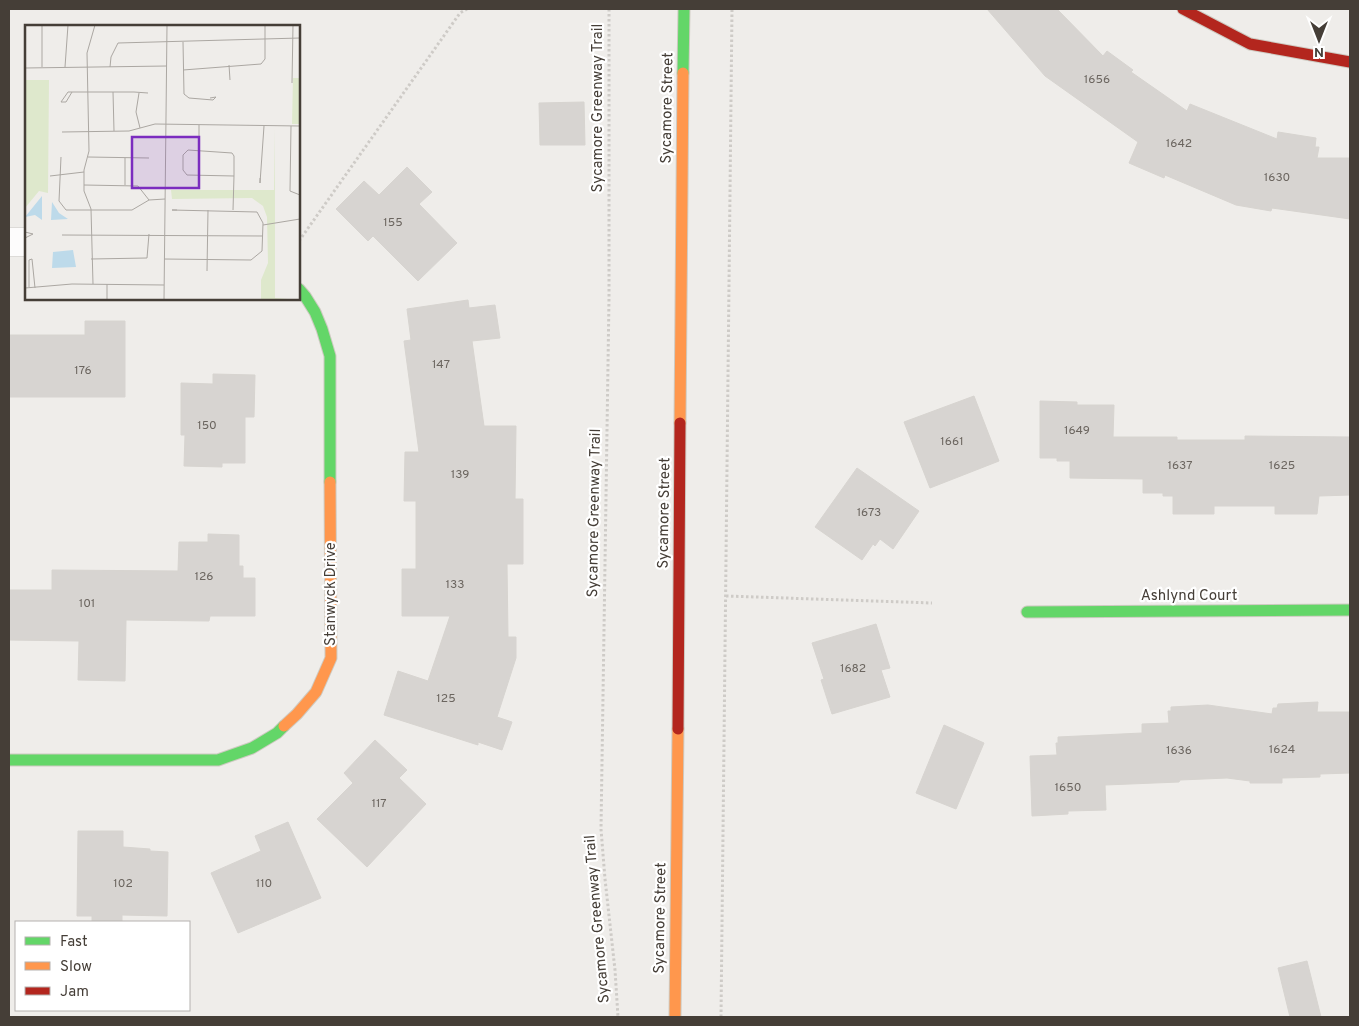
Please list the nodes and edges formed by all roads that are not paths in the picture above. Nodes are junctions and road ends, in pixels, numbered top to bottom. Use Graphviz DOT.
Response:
graph roads {
  1 [pos="684,9"];
  2 [pos="1182,9"];
  3 [pos="1350,62"];
  4 [pos="9,242"];
  5 [pos="25,242"];
  6 [pos="300,290"];
  7 [pos="1350,610"];
  8 [pos="1027,612"];
  9 [pos="9,760"];
  10 [pos="675,1017"];
  1 -- 10 [label="street, Sycamore Street"];
  2 -- 3 [label="street"];
  4 -- 5 [label="street"];
  6 -- 9 [label="street, Stanwyck Drive"];
  7 -- 8 [label="street, Ashlynd Court"];
}
